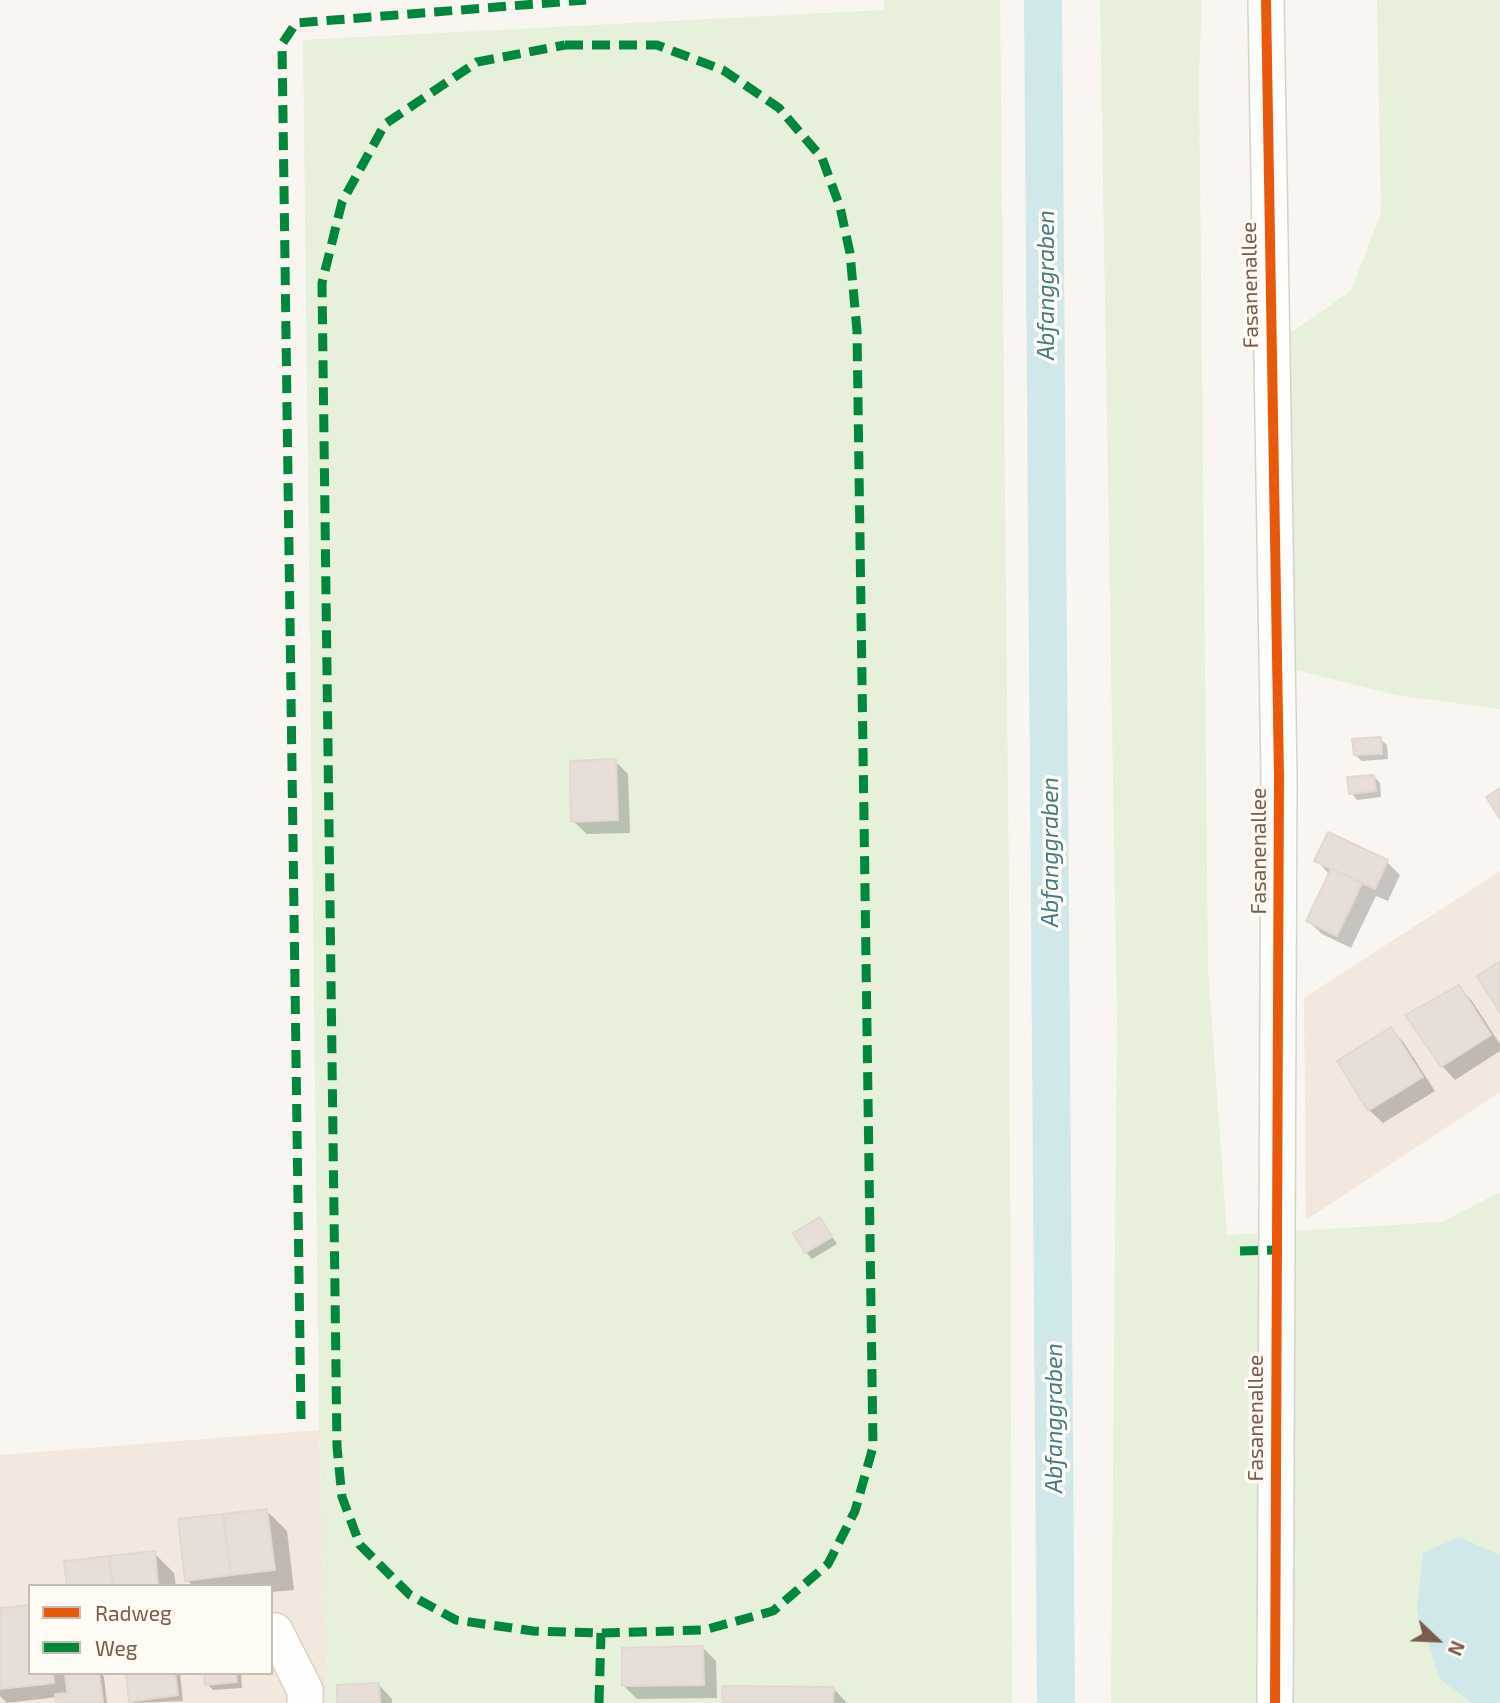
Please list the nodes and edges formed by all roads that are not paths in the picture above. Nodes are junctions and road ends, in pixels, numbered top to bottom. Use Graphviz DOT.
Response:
graph roads {
  1 [pos="1266,0"];
  2 [pos="275,1631"];
  3 [pos="305,1703"];
  4 [pos="1275,1703"];
  1 -- 4 [label="street, Fasanenallee"];
  2 -- 3 [label="street"];
}
